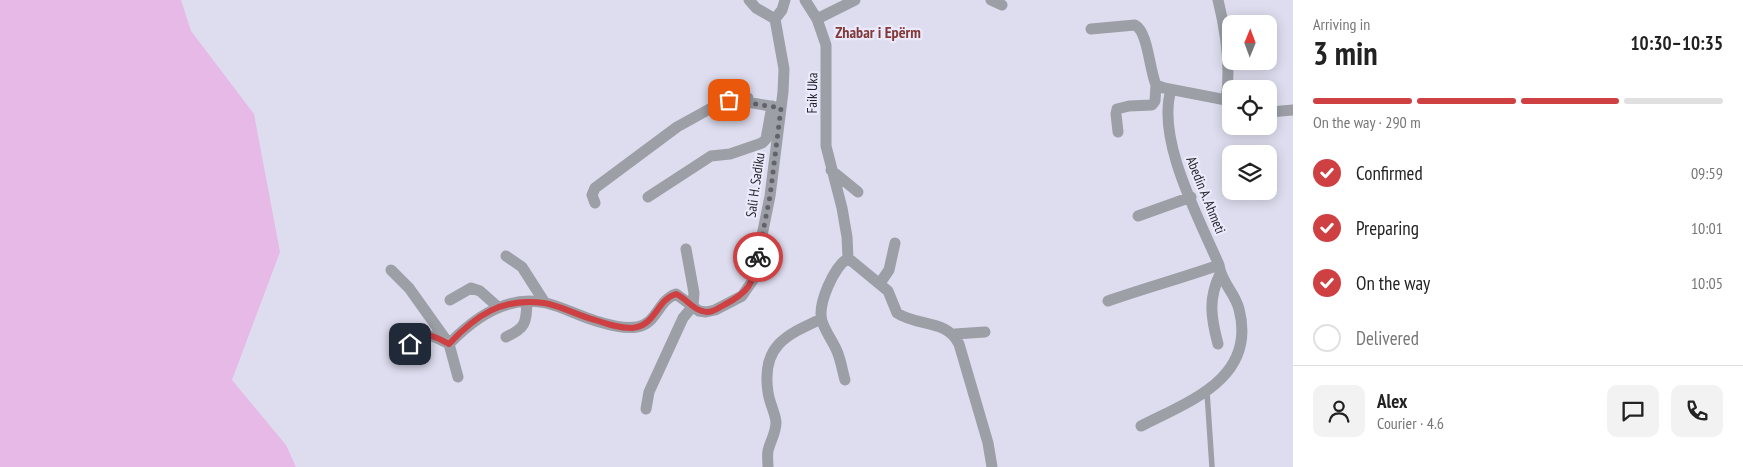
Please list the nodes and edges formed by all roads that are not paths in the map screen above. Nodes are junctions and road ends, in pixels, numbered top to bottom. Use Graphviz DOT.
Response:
graph roads {
  1 [pos="739,0"];
  2 [pos="785,0"];
  3 [pos="805,0"];
  4 [pos="855,0"];
  5 [pos="991,0"];
  6 [pos="1218,0"];
  7 [pos="753,4"];
  8 [pos="1002,5"];
  9 [pos="817,18"];
  10 [pos="775,19"];
  11 [pos="1092,29"];
  12 [pos="1228,80"];
  13 [pos="1156,84"];
  14 [pos="716,87"];
  15 [pos="1172,90"];
  16 [pos="1222,101"];
  17 [pos="756,103"];
  18 [pos="776,107"];
  19 [pos="1293,110"];
  20 [pos="1277,111"];
  21 [pos="1118,132"];
  22 [pos="831,170"];
  23 [pos="858,192"];
  24 [pos="648,197"];
  25 [pos="1191,197"];
  26 [pos="596,202"];
  27 [pos="1138,216"];
  28 [pos="894,243"];
  29 [pos="686,249"];
  30 [pos="506,256"];
  31 [pos="848,258"];
  32 [pos="1219,269"];
  33 [pos="391,270"];
  34 [pos="880,283"];
  35 [pos="450,300"];
  36 [pos="1108,301"];
  37 [pos="526,302"];
  38 [pos="545,303"];
  39 [pos="693,306"];
  40 [pos="498,307"];
  41 [pos="821,319"];
  42 [pos="985,332"];
  43 [pos="955,334"];
  44 [pos="506,337"];
  45 [pos="410,344"];
  46 [pos="449,344"];
  47 [pos="1218,344"];
  48 [pos="458,377"];
  49 [pos="845,380"];
  50 [pos="1207,392"];
  51 [pos="646,409"];
  52 [pos="1142,426"];
  53 [pos="768,467"];
  54 [pos="992,467"];
  55 [pos="1212,467"];
  1 -- 7 [label="street"];
  2 -- 10 [label="street"];
  3 -- 9 [label="street, Faik Uka"];
  4 -- 9 [label="street"];
  5 -- 8 [label="street"];
  6 -- 12 [label="street"];
  7 -- 10 [label="street"];
  9 -- 22 [label="street, Faik Uka"];
  10 -- 18 [label="street, Sali H. Sadiku"];
  11 -- 13 [label="street"];
  13 -- 15 [label="street"];
  13 -- 21 [label="street"];
  14 -- 17 [label="street"];
  15 -- 16 [label="street"];
  15 -- 25 [label="street, Abedin A. Ahmeti"];
  17 -- 18 [label="street"];
  17 -- 26 [label="street"];
  18 -- 24 [label="street, Sali H. Sadiku"];
  18 -- 39 [label="street, Sali H. Sadiku"];
  19 -- 20 [label="street"];
  22 -- 23 [label="street"];
  22 -- 31 [label="street, Faik Uka"];
  25 -- 27 [label="street"];
  25 -- 32 [label="street, Abedin A. Ahmeti"];
  28 -- 34 [label="street"];
  29 -- 39 [label="street"];
  30 -- 38 [label="street"];
  31 -- 34 [label="street"];
  31 -- 41 [label="street"];
  32 -- 36 [label="street"];
  32 -- 47 [label="street"];
  32 -- 50 [label="street, Abedin A. Ahmeti"];
  33 -- 46 [label="street"];
  34 -- 43 [label="street"];
  35 -- 40 [label="street"];
  37 -- 38 [label="street, Sali H. Sadiku"];
  37 -- 40 [label="street, Sali H. Sadiku"];
  37 -- 44 [label="street"];
  38 -- 39 [label="street, Sali H. Sadiku"];
  39 -- 51 [label="street"];
  40 -- 46 [label="street, Sali H. Sadiku"];
  41 -- 49 [label="street"];
  41 -- 53 [label="street"];
  42 -- 43 [label="street"];
  43 -- 54 [label="street"];
  45 -- 46 [label="street"];
  46 -- 48 [label="street"];
  50 -- 52 [label="street"];
  50 -- 55 [label="lane"];
}
